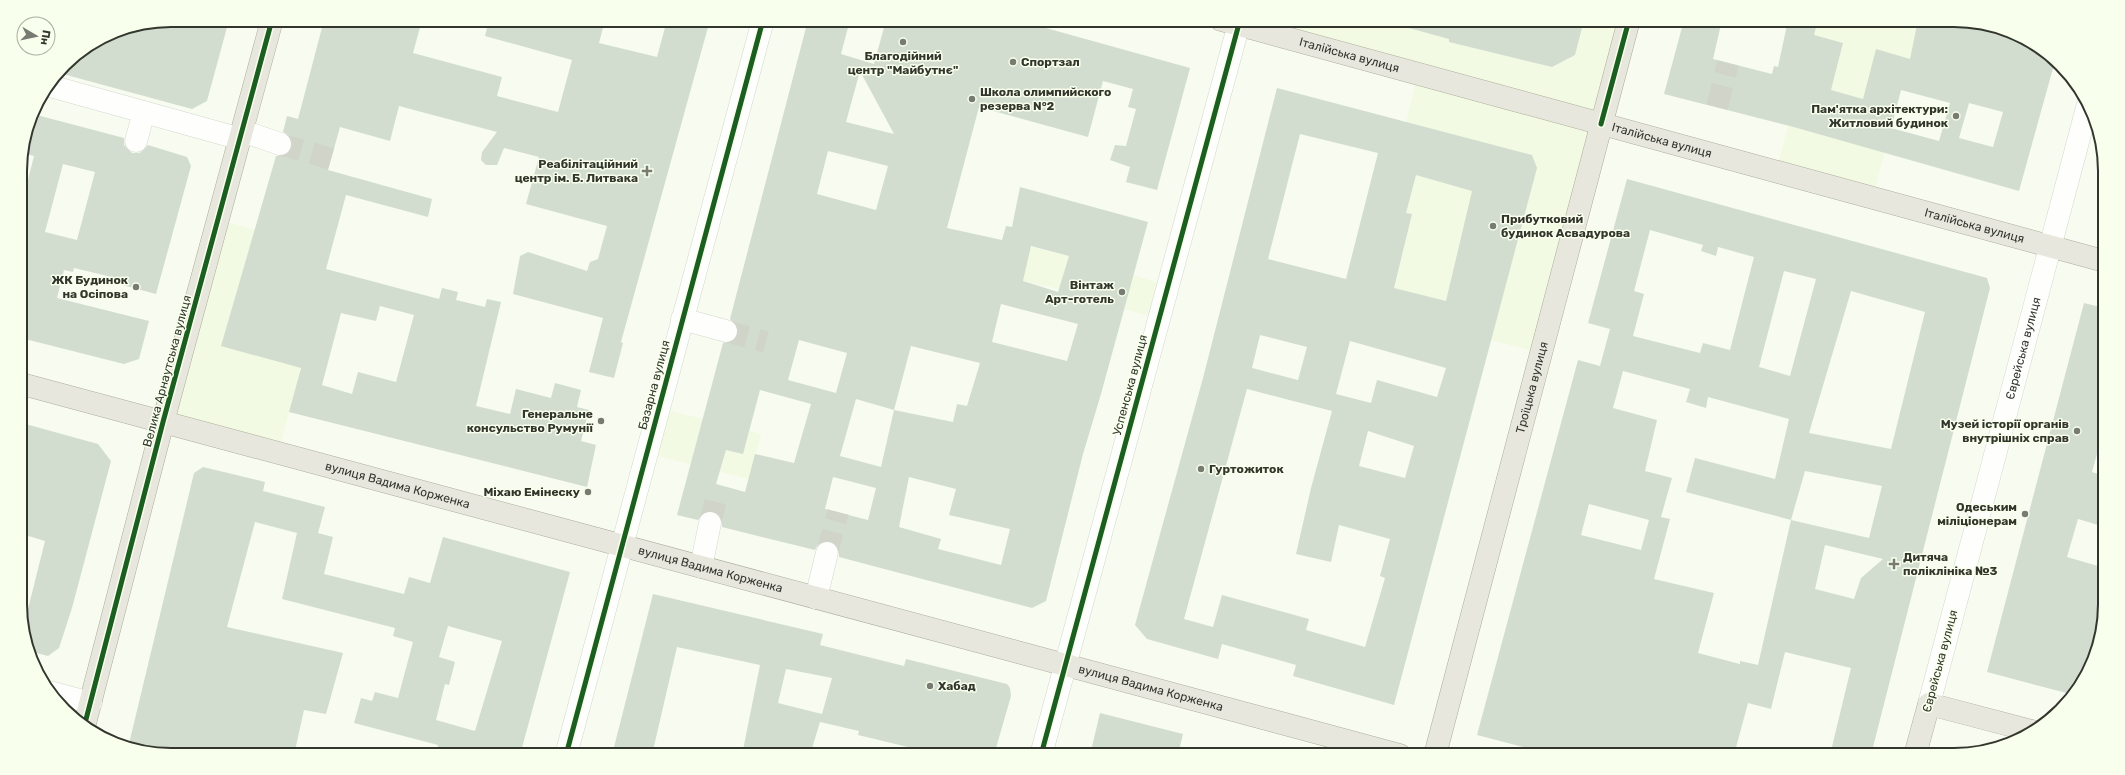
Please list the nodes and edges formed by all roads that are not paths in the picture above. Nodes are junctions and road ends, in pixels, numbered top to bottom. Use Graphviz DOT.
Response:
graph roads {
  1 [pos="270,27"];
  2 [pos="761,27"];
  3 [pos="1232,27"];
  4 [pos="1251,27"];
  5 [pos="1627,27"];
  6 [pos="54,87"];
  7 [pos="144,112"];
  8 [pos="2086,113"];
  9 [pos="1601,124"];
  10 [pos="242,135"];
  11 [pos="136,142"];
  12 [pos="280,144"];
  13 [pos="2050,246"];
  14 [pos="2098,259"];
  15 [pos="682,319"];
  16 [pos="726,331"];
  17 [pos="27,385"];
  18 [pos="164,422"];
  19 [pos="710,524"];
  20 [pos="622,545"];
  21 [pos="827,554"];
  22 [pos="701,567"];
  23 [pos="816,598"];
  24 [pos="1064,664"];
  25 [pos="59,694"];
  26 [pos="91,703"];
  27 [pos="1929,704"];
  28 [pos="86,720"];
  29 [pos="2025,729"];
  30 [pos="568,748"];
  31 [pos="1043,748"];
  32 [pos="1374,748"];
  33 [pos="1437,748"];
  34 [pos="1917,748"];
  1 -- 10 [label="main road, Велика Арнаутська вулиця"];
  2 -- 15 [label="street, Базарна вулиця"];
  3 -- 24 [label="street, Успенська вулиця"];
  4 -- 9 [label="main road, Італійська вулиця"];
  5 -- 9 [label="main road, Троїцька вулиця"];
  6 -- 7 [label="street"];
  7 -- 10 [label="street"];
  7 -- 11 [label="street"];
  8 -- 13 [label="street, Єврейська вулиця"];
  9 -- 13 [label="main road, Італійська вулиця"];
  9 -- 33 [label="main road, Троїцька вулиця"];
  10 -- 12 [label="street"];
  10 -- 18 [label="main road, Велика Арнаутська вулиця"];
  13 -- 14 [label="main road, Італійська вулиця"];
  13 -- 27 [label="street, Єврейська вулиця"];
  15 -- 16 [label="street"];
  15 -- 20 [label="street, Базарна вулиця"];
  17 -- 18 [label="main road, вулиця Вадима Корженка"];
  18 -- 20 [label="main road, вулиця Вадима Корженка"];
  18 -- 26 [label="main road, Велика Арнаутська вулиця"];
  19 -- 22 [label="street"];
  20 -- 22 [label="main road, вулиця Вадима Корженка"];
  20 -- 30 [label="street, Базарна вулиця"];
  21 -- 23 [label="street"];
  22 -- 23 [label="main road, вулиця Вадима Корженка"];
  23 -- 24 [label="main road, вулиця Вадима Корженка"];
  24 -- 31 [label="street, Успенська вулиця"];
  24 -- 32 [label="main road, вулиця Вадима Корженка"];
  25 -- 26 [label="street"];
  26 -- 28 [label="main road, Велика Арнаутська вулиця"];
  27 -- 29 [label="main road"];
  27 -- 34 [label="main road, Єврейська вулиця"];
}
